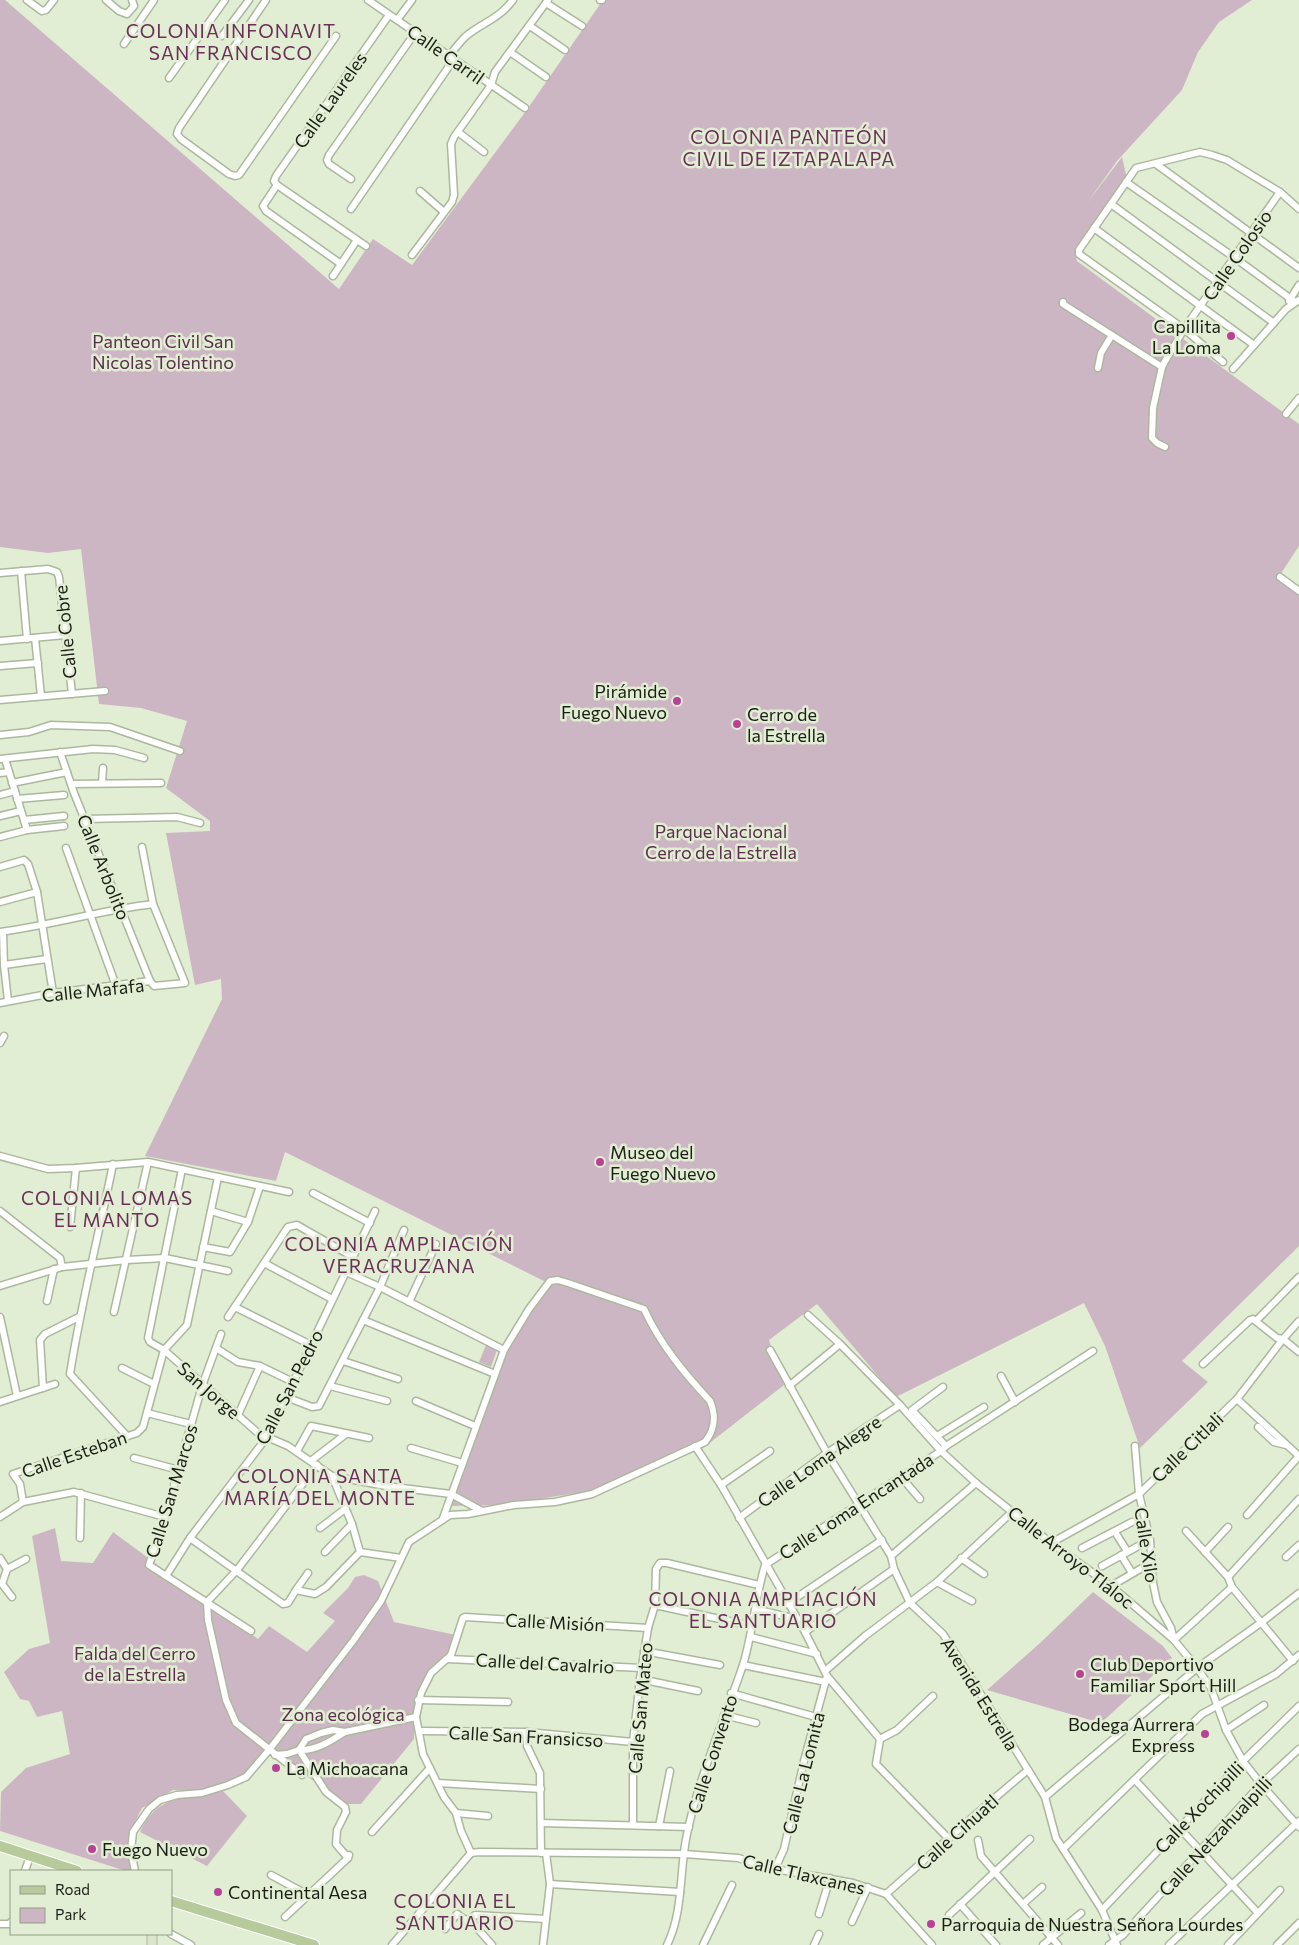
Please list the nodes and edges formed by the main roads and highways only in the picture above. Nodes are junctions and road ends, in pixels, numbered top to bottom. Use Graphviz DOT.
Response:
graph roads {
  1 [pos="0,1846"];
  2 [pos="74,1870"];
  3 [pos="172,1901"];
  4 [pos="314,1945"];
  1 -- 2 [label="main road"];
  3 -- 4 [label="main road"];
}
